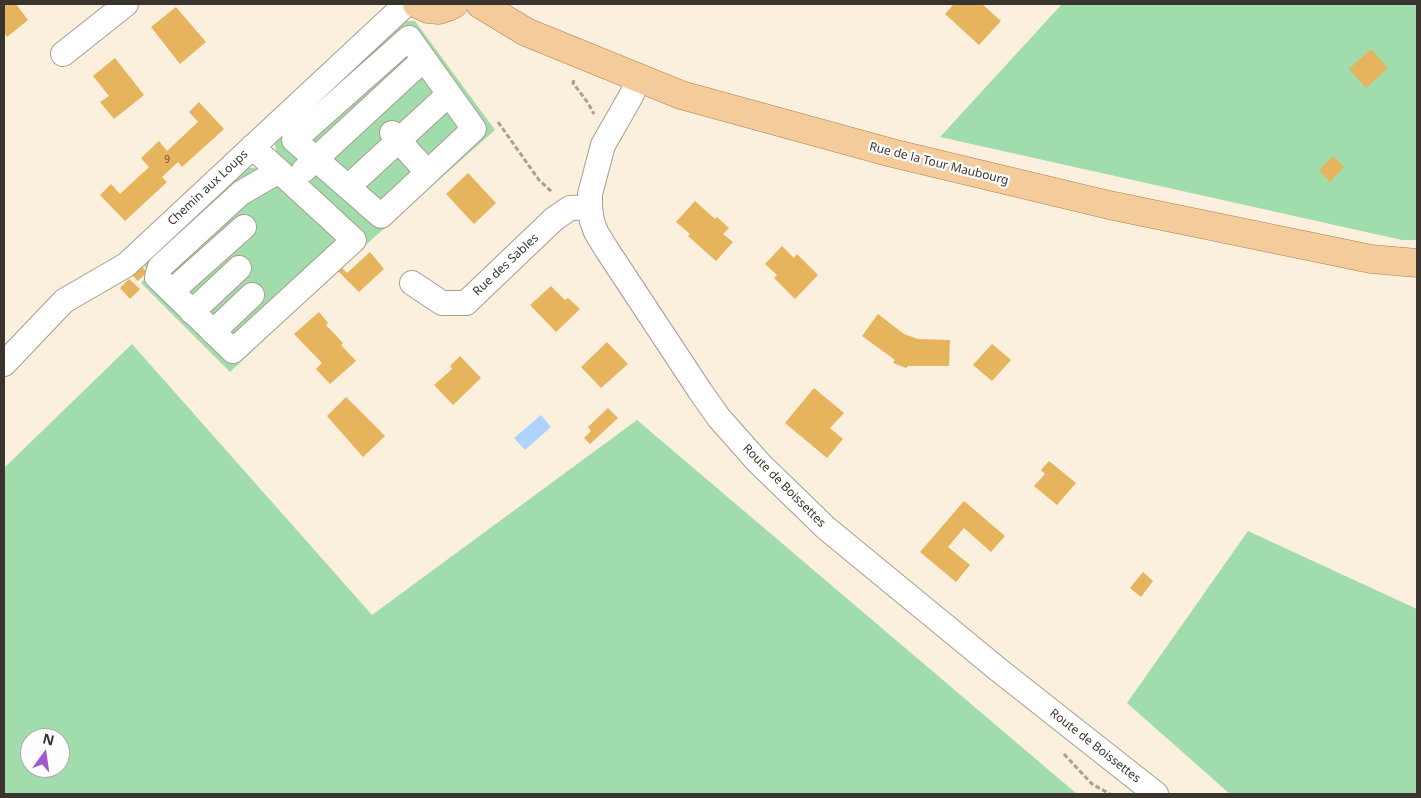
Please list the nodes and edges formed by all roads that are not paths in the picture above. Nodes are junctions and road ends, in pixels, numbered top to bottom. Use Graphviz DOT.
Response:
graph roads {
  1 [pos="126,4"];
  2 [pos="406,4"];
  3 [pos="417,4"];
  4 [pos="454,4"];
  5 [pos="480,4"];
  6 [pos="63,54"];
  7 [pos="424,59"];
  8 [pos="638,78"];
  9 [pos="351,89"];
  10 [pos="449,93"];
  11 [pos="390,131"];
  12 [pos="252,147"];
  13 [pos="315,158"];
  14 [pos="427,172"];
  15 [pos="285,177"];
  16 [pos="348,187"];
  17 [pos="580,208"];
  18 [pos="244,227"];
  19 [pos="1417,263"];
  20 [pos="239,268"];
  21 [pos="412,283"];
  22 [pos="172,291"];
  23 [pos="252,295"];
  24 [pos="192,312"];
  25 [pos="213,332"];
  26 [pos="4,364"];
  27 [pos="1156,794"];
  1 -- 6 [label="street"];
  2 -- 12 [label="street, Chemin aux Loups"];
  3 -- 4 [label="main road"];
  5 -- 8 [label="main road, Rue de la Tour Maubourg"];
  7 -- 9 [label="street"];
  7 -- 10 [label="street"];
  7 -- 11 [label="street"];
  8 -- 17 [label="street, Route de Boissettes"];
  8 -- 19 [label="main road, Rue de la Tour Maubourg"];
  9 -- 11 [label="street"];
  9 -- 13 [label="street"];
  10 -- 11 [label="street"];
  10 -- 11 [label="street"];
  10 -- 14 [label="street"];
  11 -- 13 [label="street"];
  11 -- 14 [label="street"];
  11 -- 16 [label="street"];
  12 -- 15 [label="street"];
  12 -- 26 [label="street, Chemin aux Loups"];
  13 -- 15 [label="street"];
  13 -- 16 [label="street"];
  14 -- 16 [label="street"];
  15 -- 22 [label="street"];
  15 -- 25 [label="street"];
  17 -- 21 [label="street, Rue des Sables"];
  17 -- 27 [label="street, Route de Boissettes"];
  18 -- 22 [label="street"];
  20 -- 24 [label="street"];
  22 -- 24 [label="street"];
  23 -- 25 [label="street"];
  24 -- 25 [label="street"];
}
